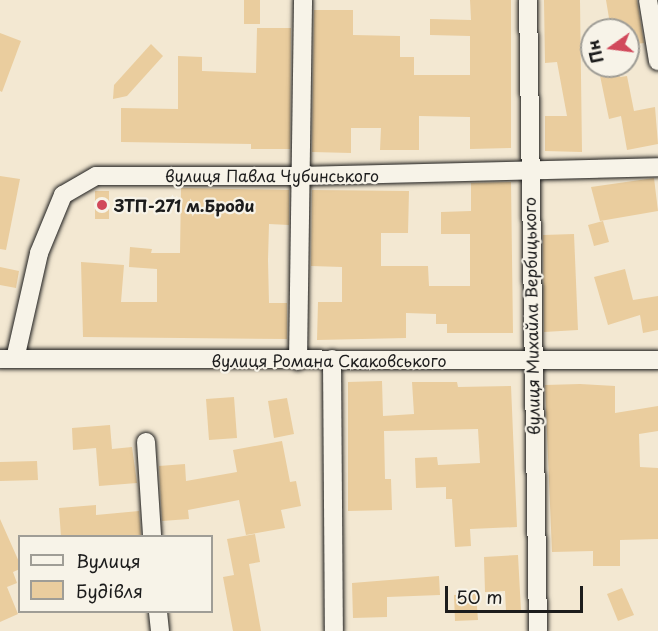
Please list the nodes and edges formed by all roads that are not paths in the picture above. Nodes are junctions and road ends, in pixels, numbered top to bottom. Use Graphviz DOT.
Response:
graph roads {
  1 [pos="303,0"];
  2 [pos="528,0"];
  3 [pos="648,0"];
  4 [pos="658,61"];
  5 [pos="658,167"];
  6 [pos="529,172"];
  7 [pos="300,176"];
  8 [pos="8,359"];
  9 [pos="332,359"];
  10 [pos="531,359"];
  11 [pos="658,360"];
  12 [pos="298,361"];
  13 [pos="146,442"];
  14 [pos="152,535"];
  15 [pos="158,613"];
  16 [pos="160,631"];
  17 [pos="334,631"];
  18 [pos="538,631"];
  1 -- 7 [label="street"];
  2 -- 6 [label="street, вулиця Михайла Вербицького"];
  3 -- 4 [label="street"];
  5 -- 6 [label="street, вулиця Павла Чубинського"];
  6 -- 7 [label="street, вулиця Павла Чубинського"];
  6 -- 10 [label="street, вулиця Михайла Вербицького"];
  7 -- 8 [label="street, вулиця Павла Чубинського"];
  7 -- 12 [label="street"];
  8 -- 12 [label="street, вулиця Романа Скаковського"];
  9 -- 10 [label="street, вулиця Романа Скаковського"];
  9 -- 12 [label="street, вулиця Романа Скаковського"];
  9 -- 17 [label="street"];
  10 -- 11 [label="street, вулиця Романа Скаковського"];
  10 -- 18 [label="street, вулиця Михайла Вербицького"];
  13 -- 14 [label="street"];
  15 -- 16 [label="street"];
}
